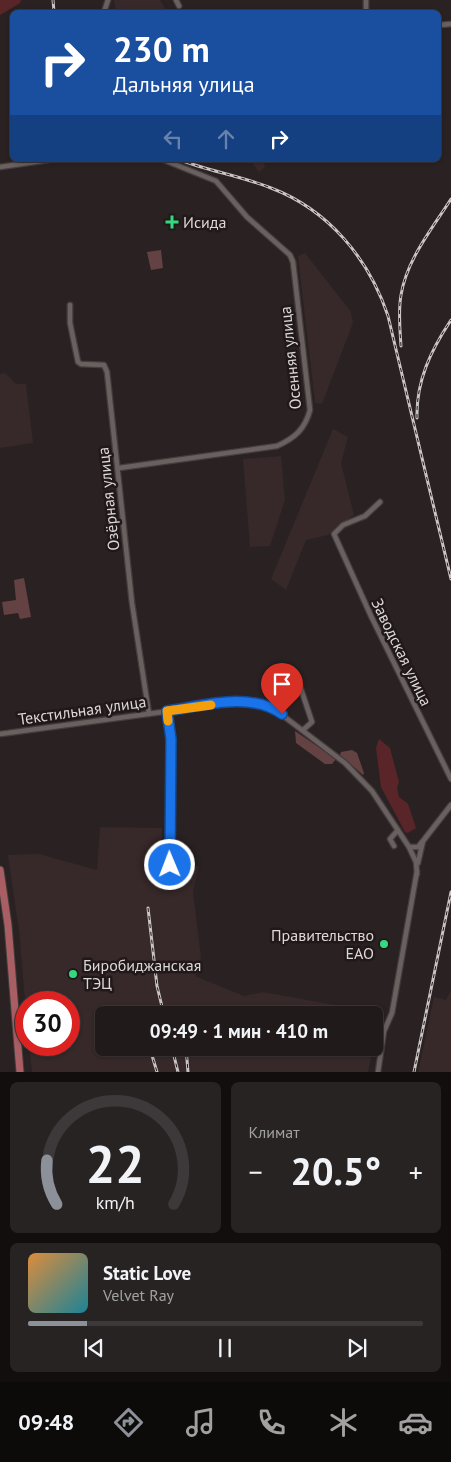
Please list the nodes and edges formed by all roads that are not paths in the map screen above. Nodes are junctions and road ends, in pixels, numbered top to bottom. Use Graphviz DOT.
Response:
graph roads {
  1 [pos="176,0"];
  2 [pos="179,6"];
  3 [pos="34,162"];
  4 [pos="169,162"];
  5 [pos="0,167"];
  6 [pos="70,305"];
  7 [pos="119,468"];
  8 [pos="380,502"];
  9 [pos="167,711"];
  10 [pos="148,714"];
  11 [pos="282,714"];
  12 [pos="303,730"];
  13 [pos="0,734"];
  14 [pos="451,779"];
  15 [pos="451,805"];
  16 [pos="398,830"];
  17 [pos="423,841"];
  18 [pos="394,846"];
  19 [pos="409,847"];
  20 [pos="170,865"];
  21 [pos="0,870"];
  22 [pos="416,874"];
  23 [pos="384,1031"];
  24 [pos="20,1072"];
  25 [pos="378,1072"];
  1 -- 2 [label="street"];
  3 -- 5 [label="street"];
  4 -- 7 [label="street, Осенняя улица"];
  6 -- 7 [label="street, Озёрная улица"];
  7 -- 10 [label="street, Озёрная улица"];
  8 -- 14 [label="street, Заводская улица"];
  9 -- 10 [label="street, Текстильная улица"];
  9 -- 11 [label="street, Текстильная улица"];
  9 -- 20 [label="street"];
  10 -- 13 [label="street, Текстильная улица"];
  11 -- 12 [label="street, Текстильная улица"];
  11 -- 12 [label="street"];
  12 -- 16 [label="street, Текстильная улица"];
  15 -- 17 [label="street"];
  16 -- 18 [label="street"];
  16 -- 19 [label="street, Текстильная улица"];
  17 -- 19 [label="street"];
  17 -- 22 [label="street"];
  19 -- 22 [label="street, Текстильная улица"];
  21 -- 24 [label="main road"];
  22 -- 23 [label="street"];
  23 -- 25 [label="street"];
}
